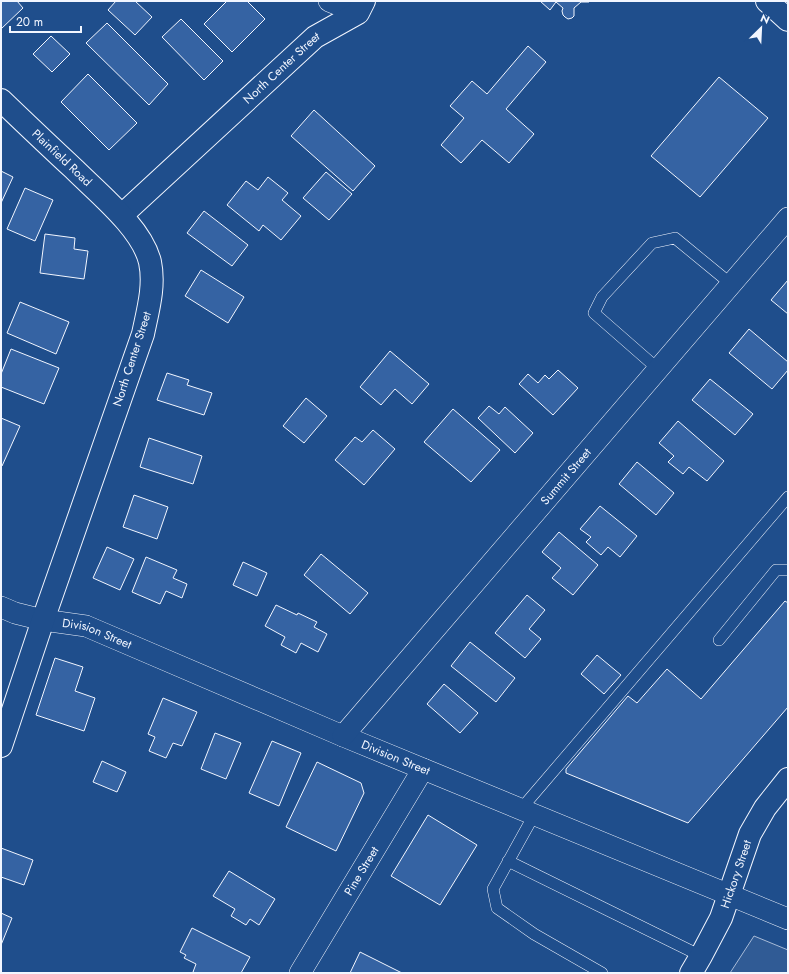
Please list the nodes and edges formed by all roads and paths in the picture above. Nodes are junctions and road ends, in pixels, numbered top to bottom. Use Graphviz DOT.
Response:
graph roads {
  1 [pos="329,1"];
  2 [pos="767,1"];
  3 [pos="361,7"];
  4 [pos="788,20"];
  5 [pos="1,100"];
  6 [pos="122,215"];
  7 [pos="788,218"];
  8 [pos="731,284"];
  9 [pos="658,369"];
  10 [pos="788,497"];
  11 [pos="788,570"];
  12 [pos="1,607"];
  13 [pos="43,620"];
  14 [pos="720,640"];
  15 [pos="344,736"];
  16 [pos="1,746"];
  17 [pos="423,769"];
  18 [pos="788,779"];
  19 [pos="527,812"];
  20 [pos="508,861"];
  21 [pos="730,895"];
  22 [pos="788,918"];
  23 [pos="696,965"];
  24 [pos="300,973"];
  25 [pos="602,973"];
  1 -- 3 [label="street"];
  2 -- 4 [label="main road"];
  3 -- 6 [label="main road, North Center Street"];
  5 -- 6 [label="main road, Plainfield Road"];
  6 -- 13 [label="main road, North Center Street"];
  7 -- 8 [label="street, Summit Street"];
  8 -- 9 [label="street, Summit Street"];
  8 -- 9 [label="lane"];
  9 -- 15 [label="street, Summit Street"];
  10 -- 19 [label="lane"];
  11 -- 14 [label="lane"];
  12 -- 13 [label="street, Division Street"];
  13 -- 15 [label="street, Division Street"];
  13 -- 16 [label="main road, North Center Street"];
  15 -- 17 [label="street, Division Street"];
  17 -- 19 [label="street, Division Street"];
  17 -- 24 [label="street, Pine Street"];
  18 -- 21 [label="main road, Hickory Street"];
  19 -- 20 [label="lane"];
  19 -- 21 [label="street, Division Street"];
  20 -- 23 [label="lane"];
  20 -- 25 [label="lane"];
  21 -- 22 [label="street, Division Street"];
  21 -- 23 [label="main road, Hickory Street"];
}
